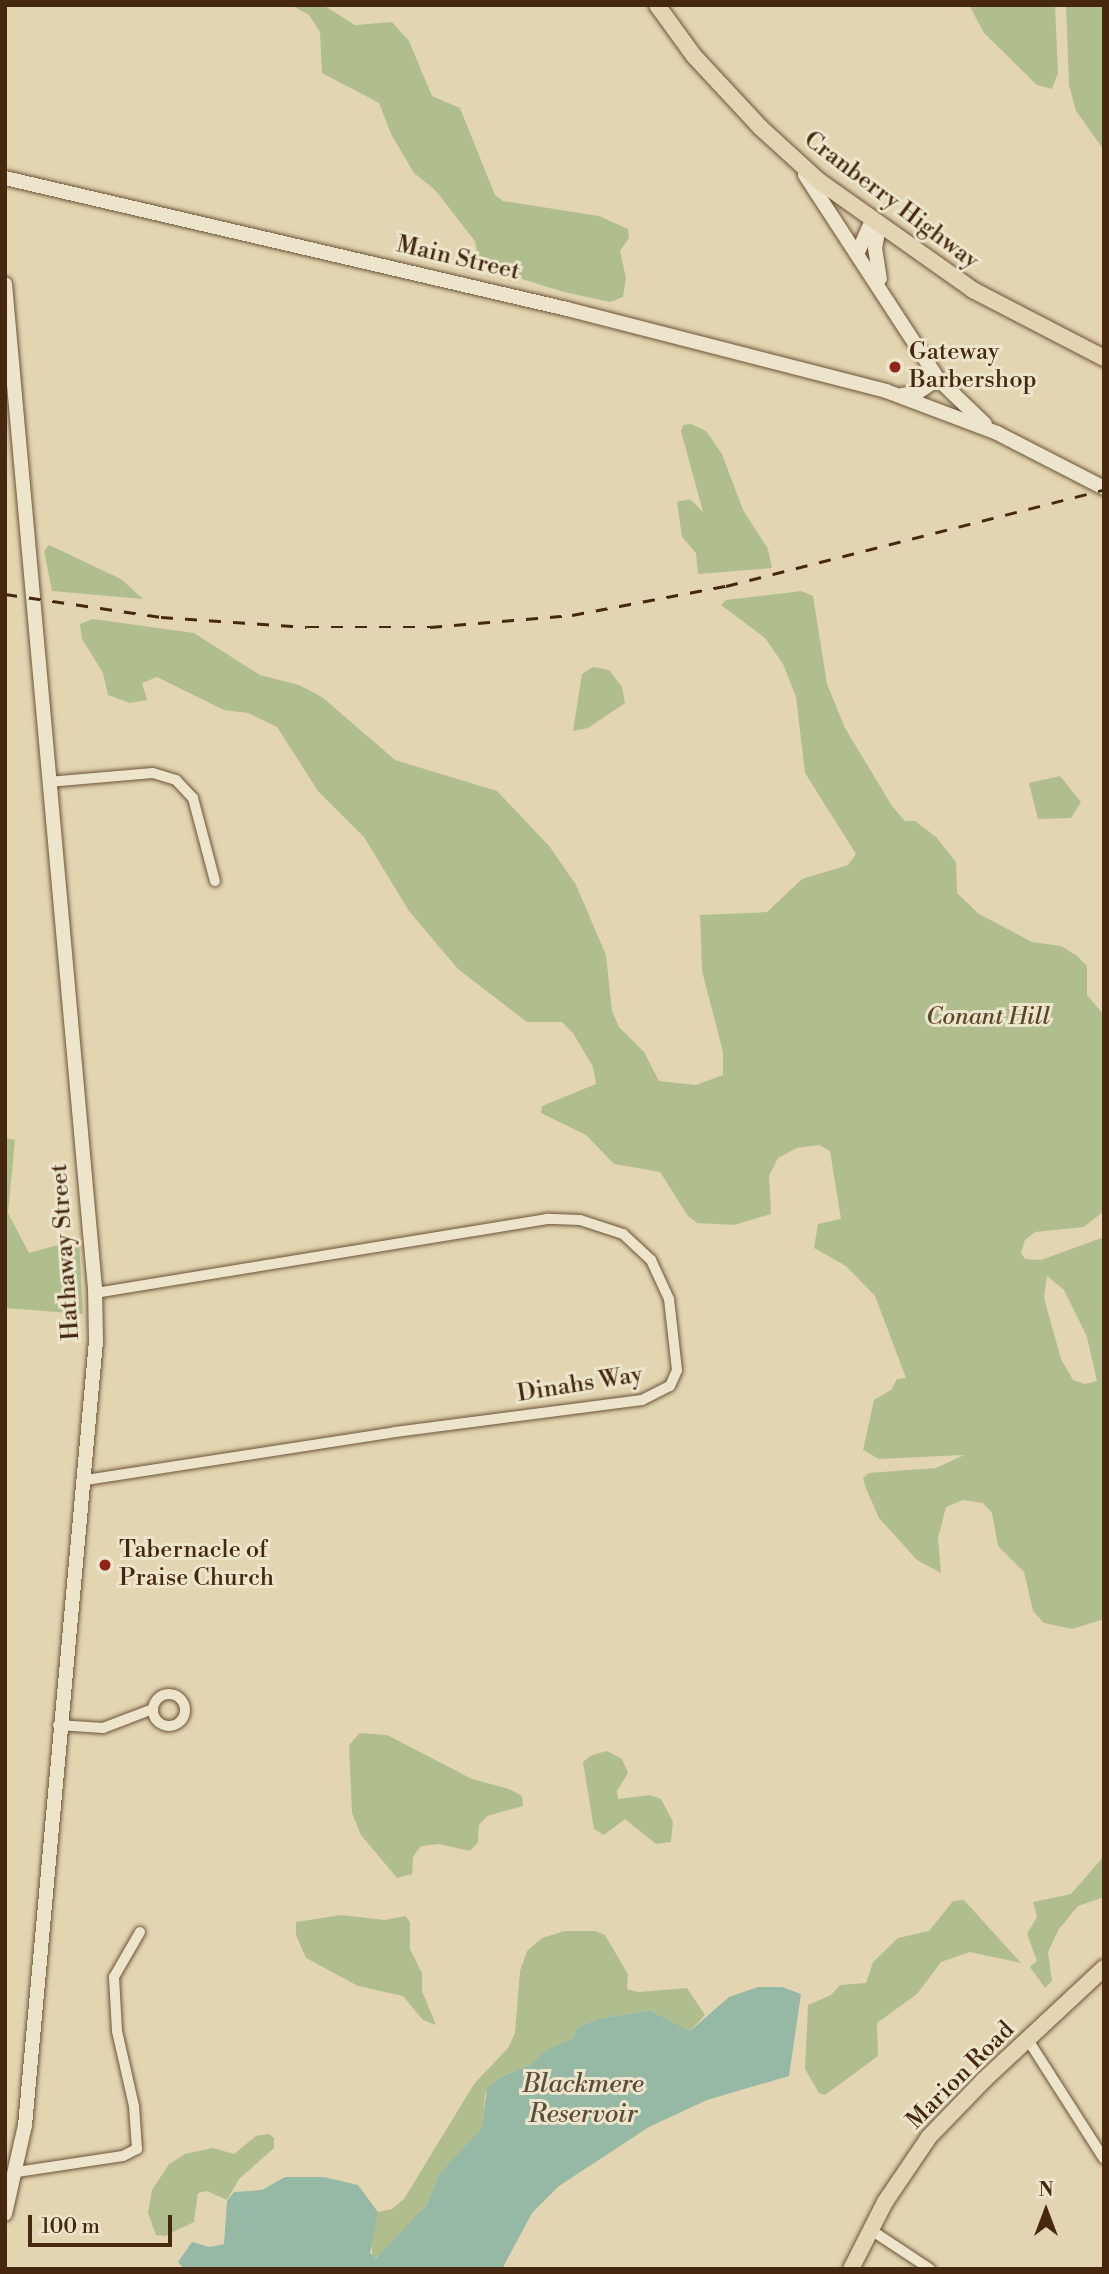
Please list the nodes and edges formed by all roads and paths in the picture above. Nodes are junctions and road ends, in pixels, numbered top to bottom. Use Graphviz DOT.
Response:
graph roads {
  1 [pos="657,5"];
  2 [pos="784,149"];
  3 [pos="5,178"];
  4 [pos="876,223"];
  5 [pos="858,253"];
  6 [pos="5,285"];
  7 [pos="888,303"];
  8 [pos="1104,358"];
  9 [pos="943,384"];
  10 [pos="898,395"];
  11 [pos="917,402"];
  12 [pos="997,433"];
  13 [pos="1098,485"];
  14 [pos="48,782"];
  15 [pos="215,881"];
  16 [pos="95,1293"];
  17 [pos="86,1480"];
  18 [pos="153,1709"];
  19 [pos="58,1725"];
  20 [pos="140,1932"];
  21 [pos="1104,1969"];
  22 [pos="1028,2040"];
  23 [pos="1104,2160"];
  24 [pos="17,2172"];
  25 [pos="5,2214"];
  26 [pos="871,2230"];
  27 [pos="851,2269"];
  28 [pos="930,2269"];
  1 -- 2 [label="main road, Cranberry Highway"];
  2 -- 4 [label="main road, Cranberry Highway"];
  2 -- 5 [label="street"];
  3 -- 10 [label="street, Main Street"];
  4 -- 5 [label="street"];
  4 -- 7 [label="street"];
  4 -- 8 [label="main road, Cranberry Highway"];
  5 -- 7 [label="street"];
  6 -- 14 [label="street, Hathaway Street"];
  7 -- 9 [label="street"];
  9 -- 10 [label="street"];
  9 -- 11 [label="street"];
  9 -- 12 [label="street"];
  10 -- 11 [label="street, Main Street"];
  11 -- 12 [label="street, Main Street"];
  12 -- 13 [label="street, Main Street"];
  14 -- 15 [label="street"];
  14 -- 16 [label="street, Hathaway Street"];
  16 -- 17 [label="street, Hathaway Street"];
  16 -- 17 [label="street, Dinahs Way"];
  17 -- 19 [label="street, Hathaway Street"];
  18 -- 19 [label="street"];
  19 -- 24 [label="street, Hathaway Street"];
  20 -- 24 [label="street"];
  21 -- 22 [label="main road, Marion Road"];
  22 -- 23 [label="street"];
  22 -- 26 [label="main road, Marion Road"];
  24 -- 25 [label="street, Hathaway Street"];
  26 -- 27 [label="main road, Marion Road"];
  26 -- 28 [label="street"];
}
